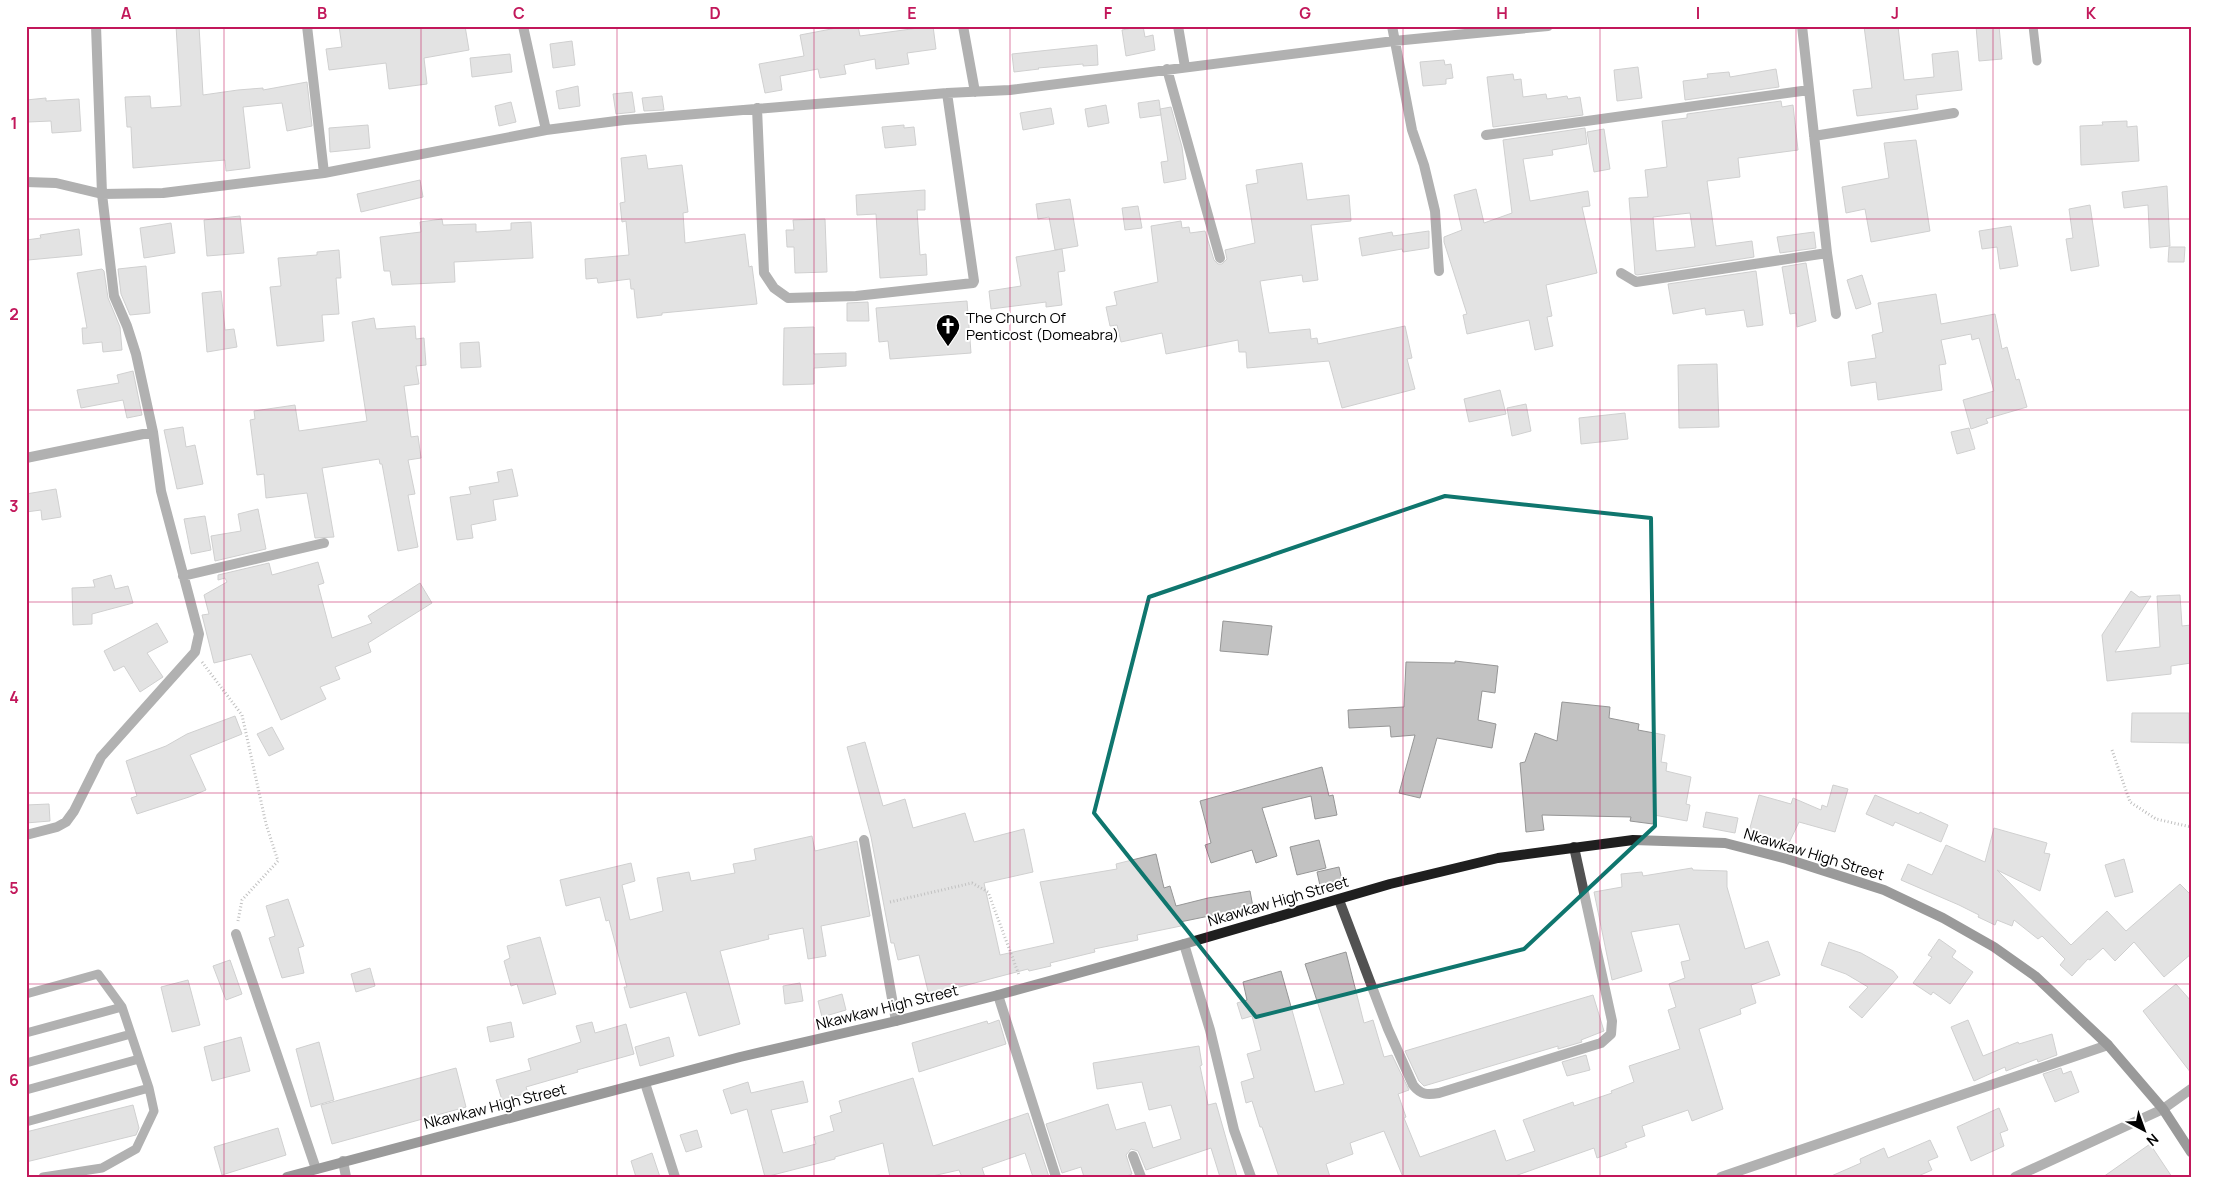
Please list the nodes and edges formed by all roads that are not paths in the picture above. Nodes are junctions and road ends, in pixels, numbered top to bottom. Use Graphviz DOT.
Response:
graph roads {
  1 [pos="96,26"];
  2 [pos="307,26"];
  3 [pos="523,26"];
  4 [pos="963,26"];
  5 [pos="1178,26"];
  6 [pos="1392,26"];
  7 [pos="1548,26"];
  8 [pos="1802,26"];
  9 [pos="2033,26"];
  10 [pos="1394,41"];
  11 [pos="2037,61"];
  12 [pos="1185,67"];
  13 [pos="1167,69"];
  14 [pos="1810,90"];
  15 [pos="947,92"];
  16 [pos="975,92"];
  17 [pos="758,108"];
  18 [pos="1954,113"];
  19 [pos="546,130"];
  20 [pos="1486,135"];
  21 [pos="1814,136"];
  22 [pos="324,173"];
  23 [pos="26,182"];
  24 [pos="102,194"];
  25 [pos="1826,253"];
  26 [pos="1220,258"];
  27 [pos="1439,271"];
  28 [pos="1621,274"];
  29 [pos="1836,314"];
  30 [pos="153,432"];
  31 [pos="26,458"];
  32 [pos="324,543"];
  33 [pos="183,576"];
  34 [pos="26,834"];
  35 [pos="864,840"];
  36 [pos="1574,847"];
  37 [pos="1339,900"];
  38 [pos="236,934"];
  39 [pos="1184,944"];
  40 [pos="26,994"];
  41 [pos="998,995"];
  42 [pos="122,1007"];
  43 [pos="896,1022"];
  44 [pos="26,1033"];
  45 [pos="131,1034"];
  46 [pos="2108,1045"];
  47 [pos="139,1059"];
  48 [pos="26,1063"];
  49 [pos="645,1083"];
  50 [pos="149,1088"];
  51 [pos="2191,1089"];
  52 [pos="26,1090"];
  53 [pos="2163,1109"];
  54 [pos="26,1122"];
  55 [pos="2191,1152"];
  56 [pos="1132,1156"];
  57 [pos="343,1161"];
  58 [pos="316,1169"];
  59 [pos="43,1177"];
  60 [pos="288,1177"];
  61 [pos="346,1177"];
  62 [pos="675,1177"];
  63 [pos="1056,1177"];
  64 [pos="1141,1177"];
  65 [pos="1251,1177"];
  66 [pos="1721,1177"];
  67 [pos="2015,1177"];
  1 -- 24 [label="street"];
  2 -- 22 [label="street"];
  3 -- 19 [label="street"];
  4 -- 16 [label="street"];
  5 -- 12 [label="street"];
  6 -- 10 [label="street"];
  7 -- 10 [label="street"];
  8 -- 14 [label="street"];
  9 -- 11 [label="lane"];
  10 -- 12 [label="street"];
  10 -- 27 [label="street"];
  12 -- 13 [label="street"];
  13 -- 16 [label="street"];
  13 -- 26 [label="street"];
  14 -- 20 [label="street"];
  14 -- 21 [label="street"];
  15 -- 16 [label="street"];
  15 -- 17 [label="street"];
  15 -- 17 [label="street"];
  17 -- 19 [label="street"];
  18 -- 21 [label="street"];
  19 -- 22 [label="street"];
  21 -- 25 [label="street"];
  22 -- 24 [label="street"];
  23 -- 24 [label="street"];
  24 -- 30 [label="street"];
  25 -- 28 [label="street"];
  25 -- 29 [label="street"];
  30 -- 31 [label="street"];
  30 -- 33 [label="street"];
  32 -- 33 [label="street"];
  33 -- 34 [label="street"];
  35 -- 43 [label="street"];
  36 -- 37 [label="main road, Nkawkaw High Street"];
  36 -- 37 [label="street"];
  36 -- 46 [label="main road, Nkawkaw High Street"];
  37 -- 39 [label="main road, Nkawkaw High Street"];
  38 -- 58 [label="street"];
  39 -- 41 [label="main road, Nkawkaw High Street"];
  39 -- 65 [label="street"];
  40 -- 42 [label="lane"];
  41 -- 43 [label="main road, Nkawkaw High Street"];
  41 -- 63 [label="street"];
  42 -- 44 [label="lane"];
  42 -- 45 [label="lane"];
  43 -- 49 [label="main road, Nkawkaw High Street"];
  45 -- 47 [label="lane"];
  45 -- 48 [label="lane"];
  46 -- 53 [label="main road, Nkawkaw High Street"];
  46 -- 66 [label="street"];
  47 -- 50 [label="lane"];
  47 -- 52 [label="lane"];
  49 -- 57 [label="main road, Nkawkaw High Street"];
  49 -- 62 [label="street"];
  50 -- 54 [label="lane"];
  50 -- 59 [label="lane"];
  51 -- 53 [label="street"];
  53 -- 55 [label="main road, Nkawkaw High Street"];
  53 -- 67 [label="street"];
  56 -- 64 [label="street"];
  57 -- 58 [label="main road, Nkawkaw High Street"];
  57 -- 61 [label="street"];
  58 -- 60 [label="main road, Nkawkaw High Street"];
}
